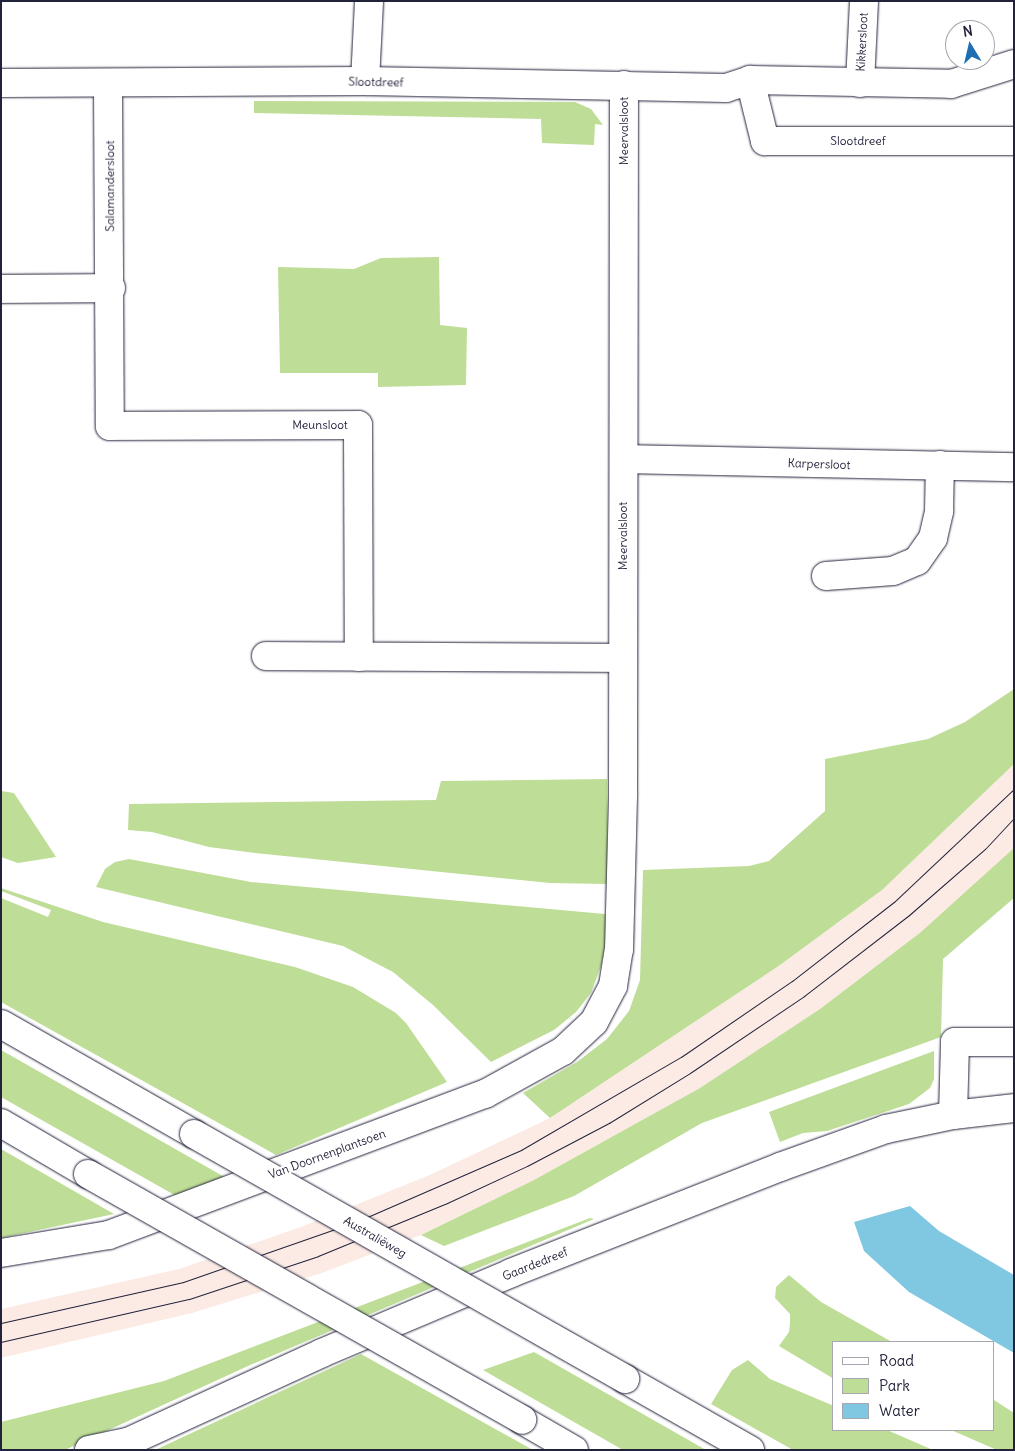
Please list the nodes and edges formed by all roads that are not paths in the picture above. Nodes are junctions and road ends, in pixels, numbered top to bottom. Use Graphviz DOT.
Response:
graph roads {
  1 [pos="369,1"];
  2 [pos="864,1"];
  3 [pos="1014,64"];
  4 [pos="750,80"];
  5 [pos="365,81"];
  6 [pos="1,83"];
  7 [pos="108,83"];
  8 [pos="860,83"];
  9 [pos="624,85"];
  10 [pos="1014,141"];
  11 [pos="111,288"];
  12 [pos="1,289"];
  13 [pos="110,426"];
  14 [pos="624,459"];
  15 [pos="940,465"];
  16 [pos="1014,467"];
  17 [pos="826,576"];
  18 [pos="266,656"];
  19 [pos="359,656"];
  20 [pos="623,658"];
  21 [pos="613,986"];
  22 [pos="1,1024"];
  23 [pos="1014,1042"];
  24 [pos="1014,1108"];
  25 [pos="953,1115"];
  26 [pos="1,1124"];
  27 [pos="1,1253"];
  28 [pos="125,1446"];
  29 [pos="89,1450"];
  30 [pos="574,1450"];
  31 [pos="750,1450"];
  1 -- 5 [label="street"];
  2 -- 8 [label="street, Kikkersloot"];
  3 -- 8 [label="street, Slootdreef"];
  4 -- 8 [label="street, Slootdreef"];
  4 -- 9 [label="street, Slootdreef"];
  4 -- 10 [label="street, Slootdreef"];
  5 -- 7 [label="street, Slootdreef"];
  5 -- 9 [label="street, Slootdreef"];
  6 -- 7 [label="street, Slootdreef"];
  7 -- 11 [label="street, Salamandersloot"];
  9 -- 14 [label="street, Meervalsloot"];
  11 -- 12 [label="street"];
  11 -- 13 [label="street, Salamandersloot"];
  13 -- 19 [label="street, Meunsloot"];
  14 -- 15 [label="street, Karpersloot"];
  14 -- 20 [label="street, Meervalsloot"];
  15 -- 16 [label="street, Karpersloot"];
  15 -- 17 [label="street"];
  18 -- 19 [label="street"];
  19 -- 20 [label="street"];
  20 -- 21 [label="street, Meervalsloot"];
  21 -- 27 [label="street, Van Doornenplantsoen"];
  22 -- 31 [label="street, Australiëweg, bridge"];
  23 -- 25 [label="street"];
  24 -- 25 [label="street, Gaardedreef"];
  25 -- 28 [label="street, Gaardedreef"];
  26 -- 30 [label="street, bridge"];
  28 -- 29 [label="street, Gaardedreef"];
}
